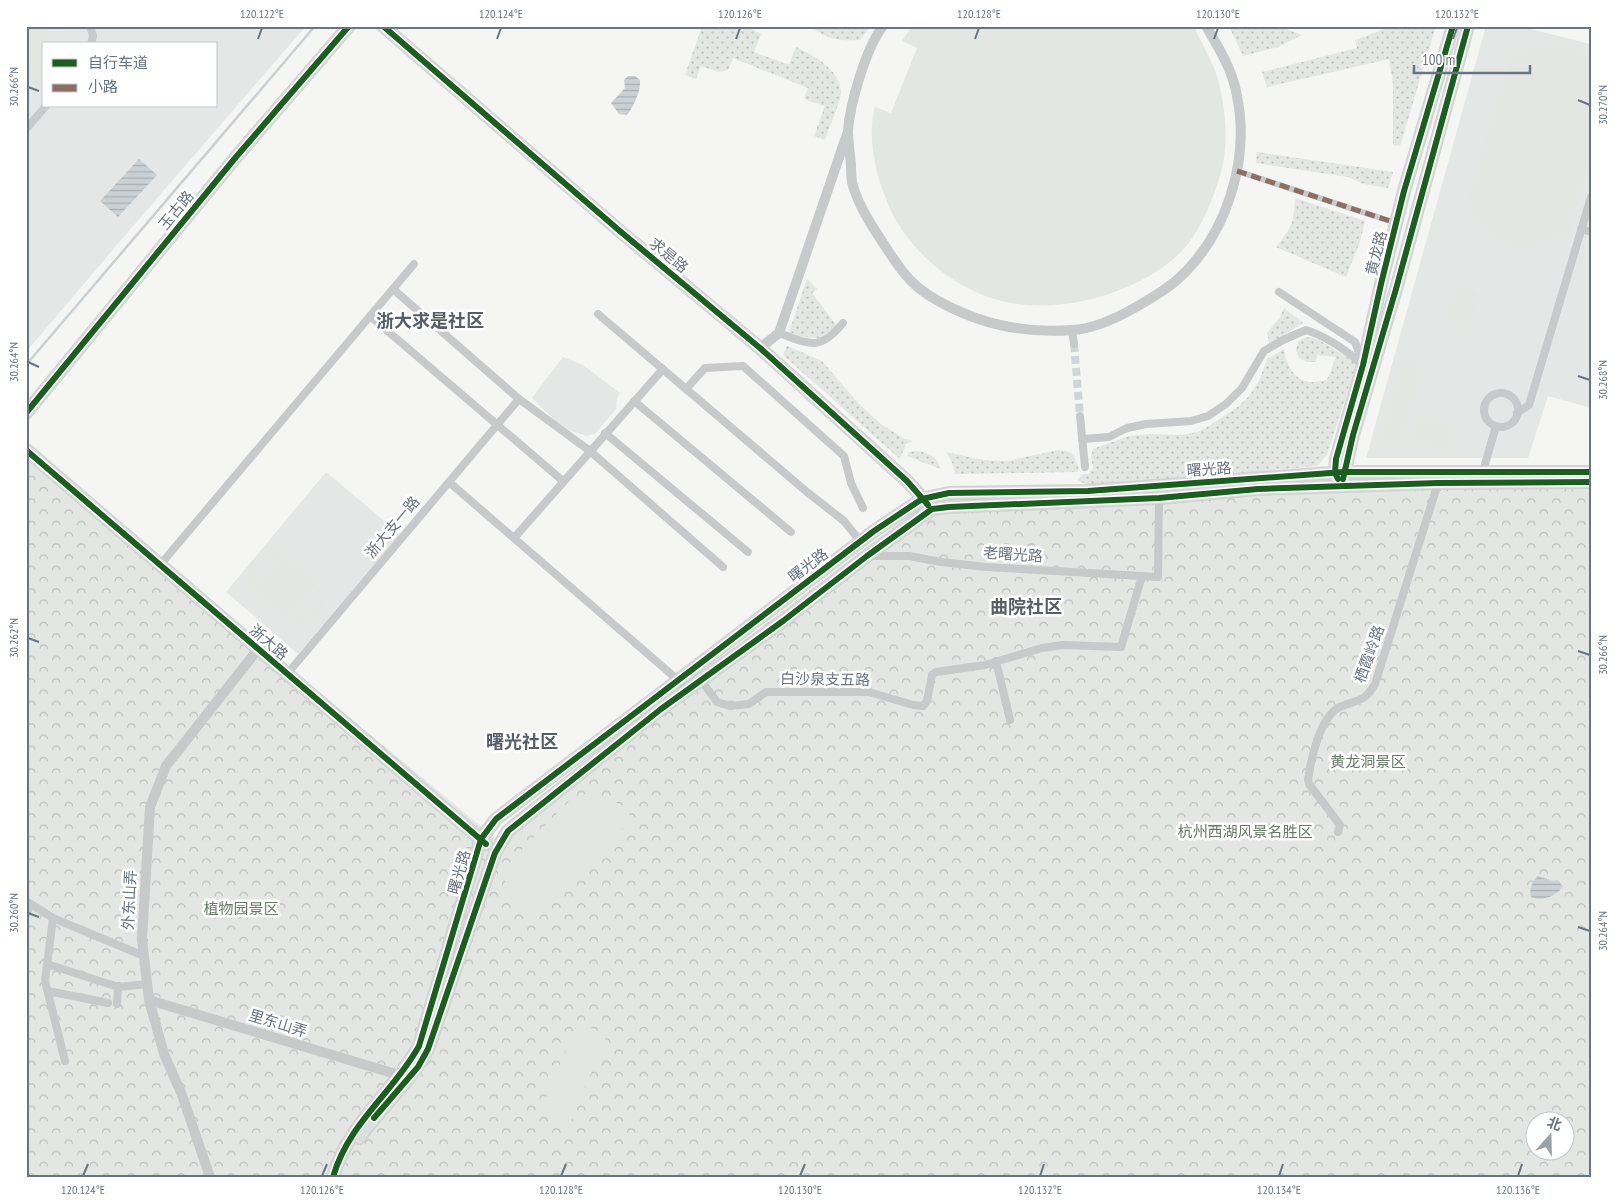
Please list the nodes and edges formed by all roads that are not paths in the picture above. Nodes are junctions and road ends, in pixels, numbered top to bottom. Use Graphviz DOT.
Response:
graph roads {
  1 [pos="90,26"];
  2 [pos="349,26"];
  3 [pos="384,26"];
  4 [pos="883,26"];
  5 [pos="1206,26"];
  6 [pos="1453,26"];
  7 [pos="1468,26"];
  8 [pos="92,42"];
  9 [pos="44,108"];
  10 [pos="26,129"];
  11 [pos="848,130"];
  12 [pos="1237,171"];
  13 [pos="1407,181"];
  14 [pos="1424,185"];
  15 [pos="1591,197"];
  16 [pos="1396,222"];
  17 [pos="1581,229"];
  18 [pos="1591,232"];
  19 [pos="414,264"];
  20 [pos="393,289"];
  21 [pos="1280,292"];
  22 [pos="598,314"];
  23 [pos="370,316"];
  24 [pos="843,323"];
  25 [pos="1072,330"];
  26 [pos="779,333"];
  27 [pos="1074,344"];
  28 [pos="760,348"];
  29 [pos="1363,365"];
  30 [pos="662,369"];
  31 [pos="686,389"];
  32 [pos="519,399"];
  33 [pos="634,401"];
  34 [pos="27,409"];
  35 [pos="1517,413"];
  36 [pos="1080,416"];
  37 [pos="496,425"];
  38 [pos="1496,426"];
  39 [pos="605,433"];
  40 [pos="1082,439"];
  41 [pos="26,450"];
  42 [pos="590,451"];
  43 [pos="1085,467"];
  44 [pos="1483,471"];
  45 [pos="1339,472"];
  46 [pos="1591,472"];
  47 [pos="563,481"];
  48 [pos="449,482"];
  49 [pos="1591,482"];
  50 [pos="1438,483"];
  51 [pos="1342,486"];
  52 [pos="1159,498"];
  53 [pos="922,499"];
  54 [pos="863,508"];
  55 [pos="932,509"];
  56 [pos="791,532"];
  57 [pos="514,538"];
  58 [pos="860,541"];
  59 [pos="748,552"];
  60 [pos="867,556"];
  61 [pos="160,565"];
  62 [pos="724,567"];
  63 [pos="1142,576"];
  64 [pos="258,649"];
  65 [pos="996,661"];
  66 [pos="286,674"];
  67 [pos="678,680"];
  68 [pos="701,680"];
  69 [pos="686,691"];
  70 [pos="1010,720"];
  71 [pos="1338,832"];
  72 [pos="482,839"];
  73 [pos="495,853"];
  74 [pos="28,903"];
  75 [pos="26,916"];
  76 [pos="53,918"];
  77 [pos="144,956"];
  78 [pos="47,964"];
  79 [pos="147,984"];
  80 [pos="118,987"];
  81 [pos="48,991"];
  82 [pos="148,1000"];
  83 [pos="108,1004"];
  84 [pos="116,1004"];
  85 [pos="65,1061"];
  86 [pos="399,1075"];
  87 [pos="210,1177"];
  88 [pos="333,1177"];
  89 [pos="340,1177"];
  1 -- 8 [label="street"];
  2 -- 34 [label="main road, 玉古路"];
  3 -- 28 [label="main road, 求是路"];
  4 -- 11 [label="street"];
  5 -- 12 [label="street"];
  6 -- 13 [label="main road, 黄龙路"];
  7 -- 14 [label="main road, 黄龙路"];
  9 -- 10 [label="street"];
  11 -- 25 [label="street"];
  11 -- 26 [label="street"];
  12 -- 16 [label="street"];
  12 -- 25 [label="street"];
  13 -- 14 [label="main road"];
  13 -- 16 [label="main road, 黄龙路"];
  14 -- 45 [label="main road, 黄龙路"];
  15 -- 17 [label="street"];
  16 -- 29 [label="main road, 黄龙路"];
  17 -- 18 [label="street"];
  17 -- 35 [label="street"];
  19 -- 20 [label="street"];
  20 -- 23 [label="street"];
  20 -- 32 [label="street"];
  21 -- 29 [label="street"];
  22 -- 30 [label="street"];
  23 -- 37 [label="street"];
  23 -- 61 [label="street"];
  24 -- 26 [label="street"];
  25 -- 27 [label="street"];
  26 -- 28 [label="street"];
  28 -- 53 [label="main road, 求是路"];
  29 -- 40 [label="street"];
  29 -- 45 [label="main road, 黄龙路"];
  30 -- 31 [label="street"];
  30 -- 33 [label="street"];
  31 -- 54 [label="street"];
  31 -- 58 [label="street"];
  32 -- 37 [label="street, 浙大支一路"];
  32 -- 42 [label="street"];
  33 -- 39 [label="street"];
  33 -- 56 [label="street"];
  35 -- 38 [label="street"];
  35 -- 38 [label="street"];
  36 -- 40 [label="street"];
  37 -- 47 [label="street"];
  37 -- 48 [label="street, 浙大支一路"];
  38 -- 44 [label="street"];
  39 -- 42 [label="street"];
  39 -- 59 [label="street"];
  40 -- 43 [label="street"];
  41 -- 61 [label="main road, 浙大路"];
  42 -- 47 [label="street"];
  42 -- 62 [label="street"];
  44 -- 45 [label="main road, 曙光路"];
  44 -- 46 [label="main road, 曙光路"];
  45 -- 51 [label="main road"];
  45 -- 53 [label="main road, 曙光路"];
  47 -- 57 [label="street"];
  48 -- 57 [label="street"];
  48 -- 66 [label="street, 浙大支一路"];
  49 -- 50 [label="main road, 曙光路"];
  50 -- 51 [label="main road, 曙光路"];
  50 -- 71 [label="street, 栖霞岭路"];
  51 -- 52 [label="main road, 曙光路"];
  52 -- 55 [label="main road, 曙光路"];
  52 -- 63 [label="street, 老曙光路"];
  53 -- 55 [label="main road, 求是路"];
  53 -- 58 [label="main road, 曙光路"];
  55 -- 60 [label="main road, 曙光路"];
  57 -- 67 [label="street"];
  58 -- 67 [label="main road, 曙光路"];
  60 -- 63 [label="street, 老曙光路"];
  60 -- 68 [label="main road, 曙光路"];
  61 -- 64 [label="main road, 浙大路"];
  63 -- 65 [label="street"];
  64 -- 66 [label="main road, 浙大路"];
  64 -- 77 [label="street, 外东山弄"];
  65 -- 68 [label="street, 白沙泉支五路"];
  65 -- 70 [label="street"];
  66 -- 72 [label="main road, 浙大路"];
  67 -- 69 [label="street"];
  67 -- 72 [label="main road, 曙光路"];
  68 -- 69 [label="main road, 曙光路"];
  69 -- 73 [label="main road, 曙光路"];
  72 -- 73 [label="main road, 浙大路"];
  72 -- 86 [label="main road, 曙光路"];
  73 -- 89 [label="main road, 曙光路"];
  74 -- 75 [label="street"];
  74 -- 76 [label="street"];
  76 -- 77 [label="street"];
  76 -- 78 [label="street"];
  77 -- 79 [label="street, 外东山弄"];
  78 -- 80 [label="street"];
  78 -- 81 [label="street"];
  79 -- 80 [label="street"];
  79 -- 82 [label="street, 外东山弄"];
  80 -- 84 [label="street"];
  81 -- 83 [label="street"];
  81 -- 85 [label="street"];
  82 -- 86 [label="street, 里东山弄"];
  82 -- 87 [label="street, 外东山弄"];
  86 -- 88 [label="main road, 曙光路"];
}
